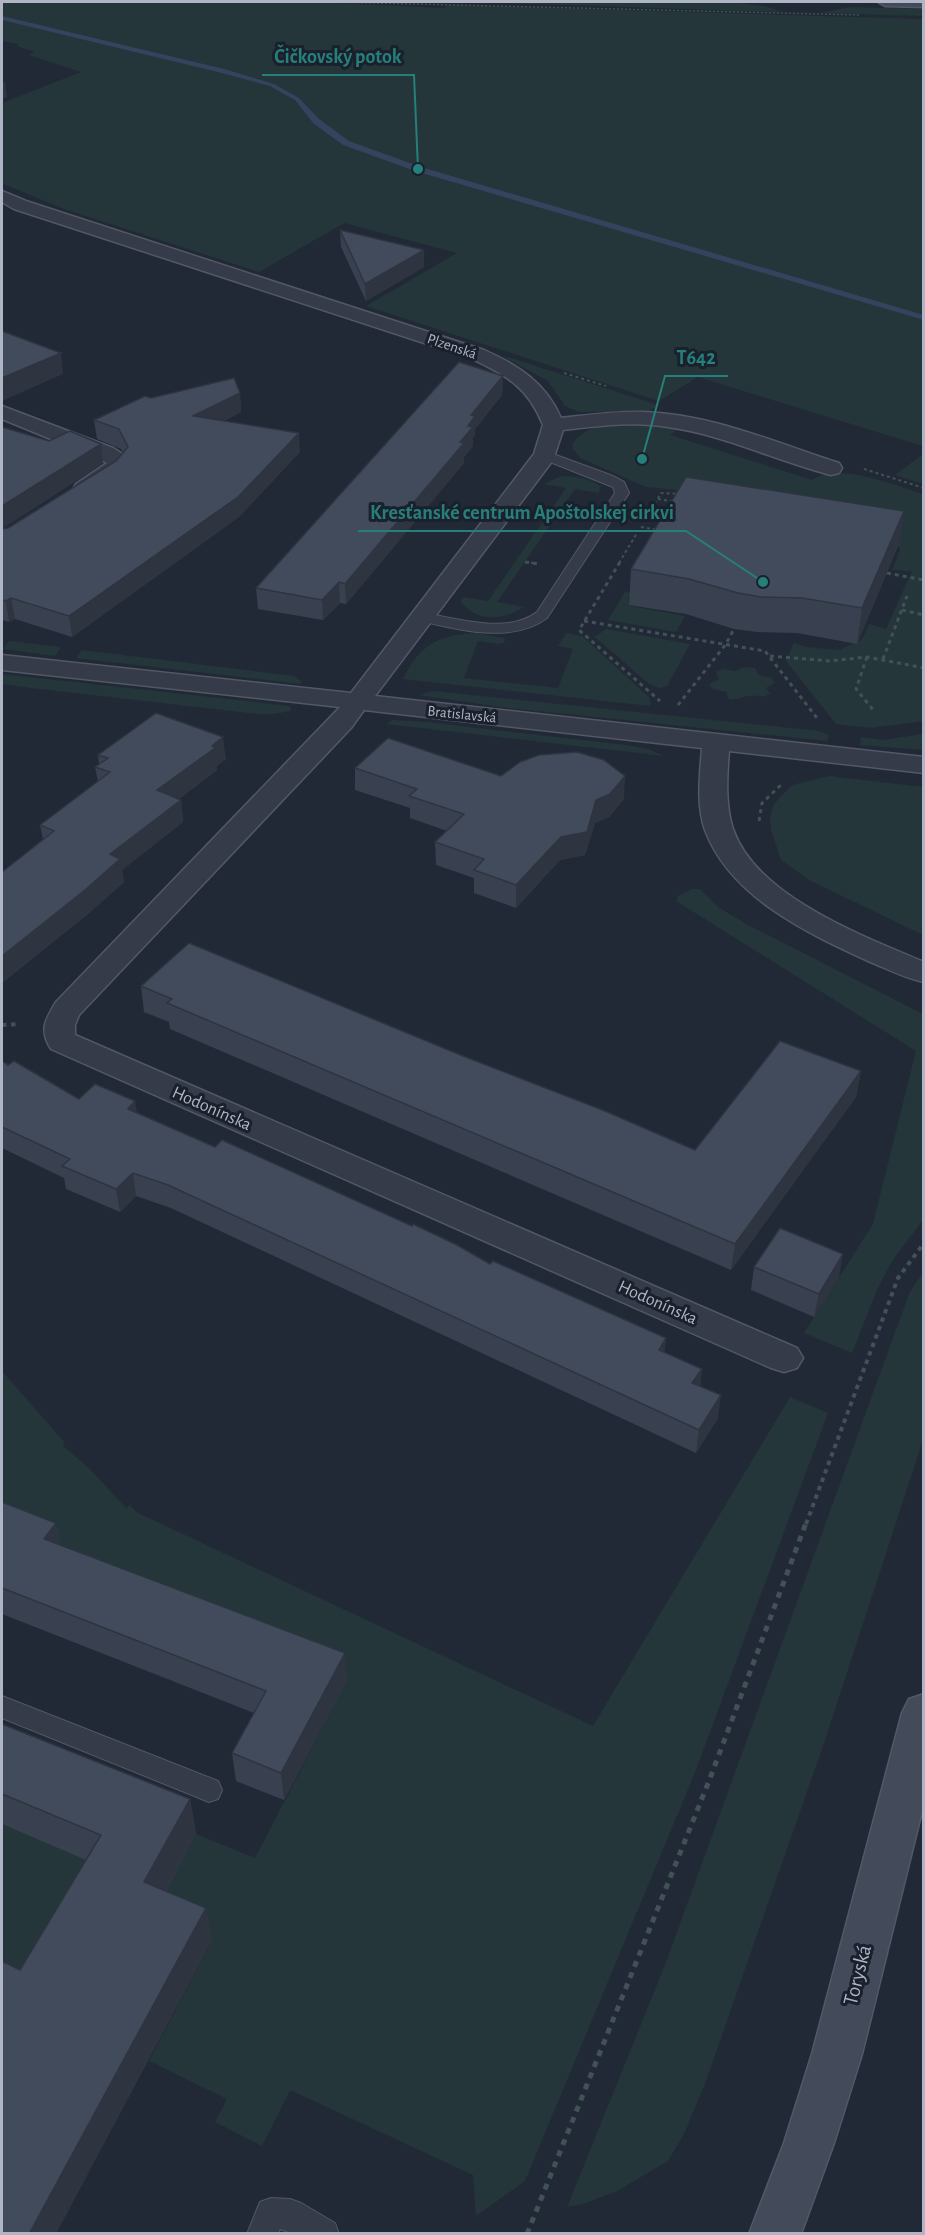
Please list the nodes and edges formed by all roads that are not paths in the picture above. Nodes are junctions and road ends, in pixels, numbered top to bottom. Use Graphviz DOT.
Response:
graph roads {
  1 [pos="885,2"];
  2 [pos="924,3"];
  3 [pos="2,196"];
  4 [pos="2,412"];
  5 [pos="554,425"];
  6 [pos="544,455"];
  7 [pos="831,468"];
  8 [pos="70,498"];
  9 [pos="423,617"];
  10 [pos="2,662"];
  11 [pos="359,702"];
  12 [pos="716,742"];
  13 [pos="924,765"];
  14 [pos="924,973"];
  15 [pos="784,1358"];
  16 [pos="2,1707"];
  17 [pos="924,1713"];
  18 [pos="209,1790"];
  19 [pos="262,2234"];
  20 [pos="324,2234"];
  21 [pos="775,2234"];
  1 -- 2 [label="street"];
  3 -- 5 [label="street, Plzenská"];
  4 -- 8 [label="street"];
  5 -- 6 [label="street"];
  5 -- 7 [label="street"];
  6 -- 9 [label="street"];
  6 -- 9 [label="lane"];
  9 -- 11 [label="street"];
  10 -- 11 [label="street, Bratislavská"];
  11 -- 12 [label="street, Bratislavská"];
  11 -- 15 [label="street, Hodonínska"];
  12 -- 13 [label="street, Bratislavská"];
  12 -- 14 [label="street"];
  16 -- 18 [label="lane"];
  17 -- 21 [label="street, Toryská"];
  19 -- 20 [label="lane"];
}
